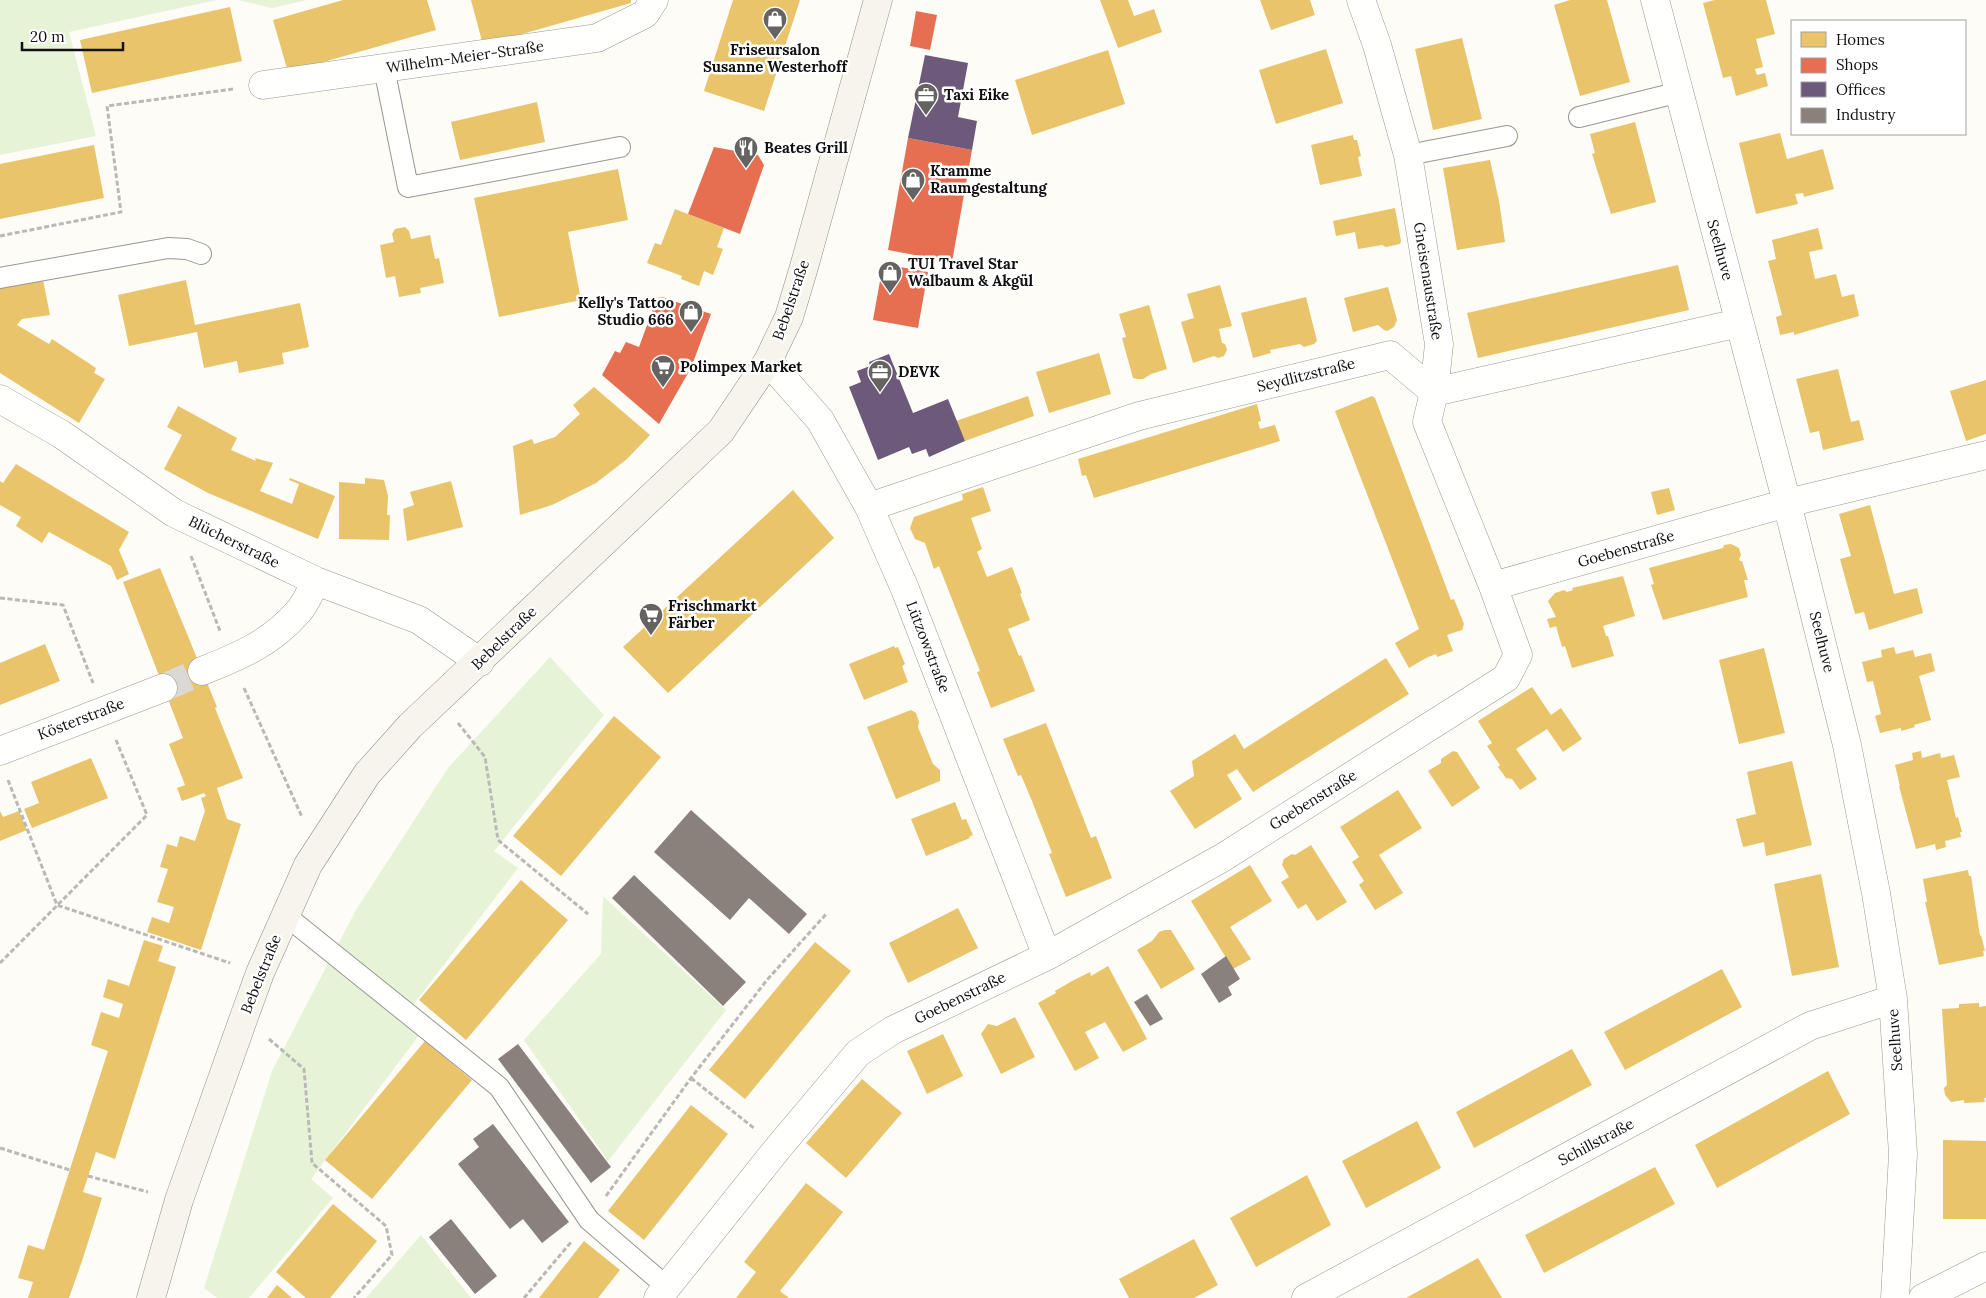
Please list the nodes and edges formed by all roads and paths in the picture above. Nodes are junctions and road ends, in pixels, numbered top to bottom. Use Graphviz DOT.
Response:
graph roads {
  1 [pos="654,0"];
  2 [pos="878,0"];
  3 [pos="1361,0"];
  4 [pos="1655,0"];
  5 [pos="384,68"];
  6 [pos="263,84"];
  7 [pos="1680,92"];
  8 [pos="1579,117"];
  9 [pos="1507,136"];
  10 [pos="620,147"];
  11 [pos="1408,155"];
  12 [pos="0,236"];
  13 [pos="201,254"];
  14 [pos="0,278"];
  15 [pos="1739,323"];
  16 [pos="768,361"];
  17 [pos="1434,392"];
  18 [pos="0,399"];
  19 [pos="1986,455"];
  20 [pos="1787,503"];
  21 [pos="869,507"];
  22 [pos="316,581"];
  23 [pos="1493,586"];
  24 [pos="0,598"];
  25 [pos="480,662"];
  26 [pos="202,671"];
  27 [pos="163,688"];
  28 [pos="439,700"];
  29 [pos="104,710"];
  30 [pos="0,751"];
  31 [pos="7,776"];
  32 [pos="57,904"];
  33 [pos="827,913"];
  34 [pos="588,914"];
  35 [pos="285,915"];
  36 [pos="1047,956"];
  37 [pos="0,962"];
  38 [pos="260,973"];
  39 [pos="1893,999"];
  40 [pos="244,1017"];
  41 [pos="691,1078"];
  42 [pos="0,1148"];
  43 [pos="778,1148"];
  44 [pos="70,1170"];
  45 [pos="88,1176"];
  46 [pos="179,1200"];
  47 [pos="589,1220"];
  48 [pos="1986,1266"];
  49 [pos="663,1292"];
  50 [pos="151,1298"];
  51 [pos="354,1298"];
  52 [pos="524,1298"];
  53 [pos="1306,1298"];
  54 [pos="1895,1298"];
  55 [pos="1923,1298"];
  1 -- 5 [label="street, Wilhelm-Meier-Straße"];
  2 -- 16 [label="main road, Bebelstraße"];
  3 -- 11 [label="street, Gneisenaustraße"];
  4 -- 7 [label="street, Seelhuve"];
  5 -- 6 [label="street, Wilhelm-Meier-Straße"];
  5 -- 10 [label="lane"];
  6 -- 12 [label="path"];
  7 -- 8 [label="lane"];
  7 -- 15 [label="street, Seelhuve"];
  9 -- 11 [label="lane"];
  11 -- 17 [label="street, Gneisenaustraße"];
  13 -- 14 [label="lane"];
  15 -- 17 [label="street"];
  15 -- 20 [label="street, Seelhuve"];
  16 -- 21 [label="street, Lützowstraße"];
  16 -- 25 [label="main road, Bebelstraße"];
  17 -- 21 [label="street, Seydlitzstraße"];
  17 -- 23 [label="street, Gneisenaustraße"];
  18 -- 22 [label="street, Blücherstraße"];
  19 -- 20 [label="street, Goebenstraße"];
  20 -- 23 [label="street, Goebenstraße"];
  20 -- 39 [label="street, Seelhuve"];
  21 -- 36 [label="street, Lützowstraße"];
  22 -- 25 [label="street, Blücherstraße"];
  22 -- 26 [label="street"];
  23 -- 36 [label="street, Goebenstraße"];
  24 -- 29 [label="path"];
  25 -- 28 [label="main road, Bebelstraße"];
  27 -- 29 [label="street, Kösterstraße"];
  28 -- 34 [label="path"];
  28 -- 35 [label="main road, Bebelstraße"];
  29 -- 30 [label="street, Kösterstraße"];
  29 -- 32 [label="path"];
  31 -- 32 [label="path"];
  32 -- 37 [label="path"];
  32 -- 38 [label="path"];
  33 -- 41 [label="path"];
  35 -- 38 [label="main road, Bebelstraße"];
  35 -- 47 [label="lane"];
  36 -- 43 [label="street, Goebenstraße"];
  38 -- 40 [label="main road, Bebelstraße"];
  39 -- 53 [label="street, Schillstraße"];
  39 -- 54 [label="street, Seelhuve"];
  40 -- 46 [label="main road, Bebelstraße"];
  40 -- 51 [label="path"];
  41 -- 43 [label="path"];
  41 -- 47 [label="path"];
  42 -- 44 [label="path"];
  43 -- 49 [label="street, Goebenstraße"];
  45 -- 46 [label="path"];
  46 -- 50 [label="main road, Bebelstraße"];
  47 -- 49 [label="lane"];
  47 -- 52 [label="path"];
  48 -- 55 [label="street"];
}
